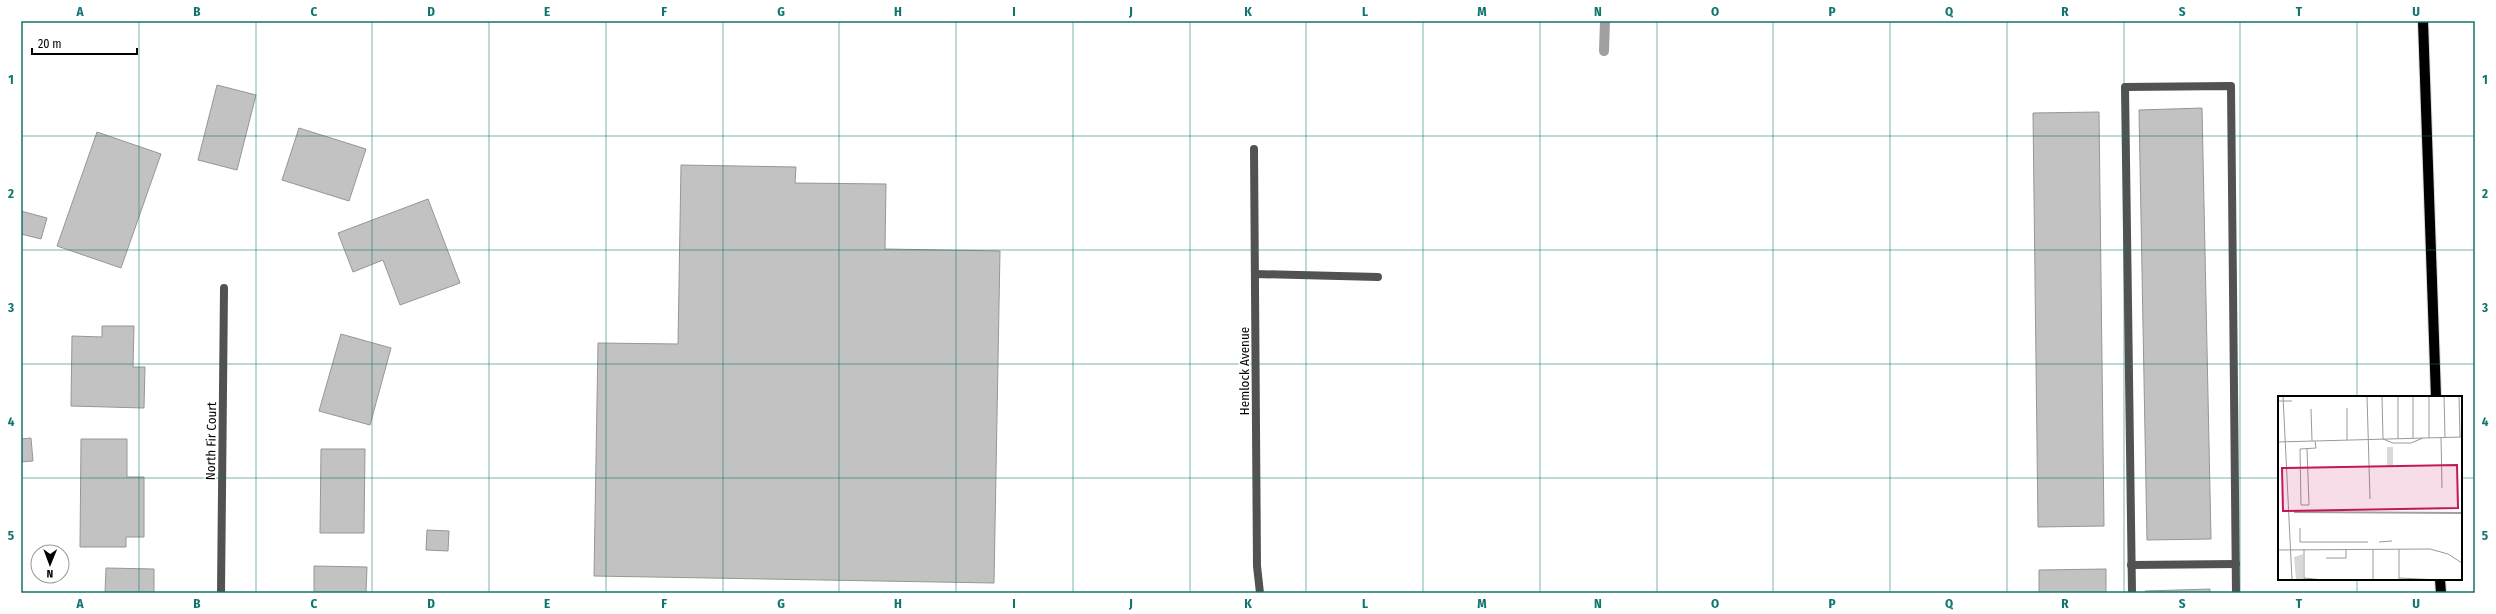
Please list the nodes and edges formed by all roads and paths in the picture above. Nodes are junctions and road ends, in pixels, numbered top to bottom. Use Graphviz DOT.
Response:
graph roads {
  1 [pos="2423,21"];
  2 [pos="1254,150"];
  3 [pos="1255,274"];
  4 [pos="1378,277"];
  5 [pos="224,288"];
  6 [pos="2436,396"];
  7 [pos="2236,564"];
  8 [pos="2131,565"];
  9 [pos="2440,580"];
  10 [pos="221,593"];
  11 [pos="1260,593"];
  12 [pos="2132,593"];
  13 [pos="2236,593"];
  14 [pos="2441,593"];
  1 -- 6 [label="main road"];
  2 -- 3 [label="street, Hemlock Avenue"];
  3 -- 4 [label="street"];
  3 -- 11 [label="street, Hemlock Avenue"];
  5 -- 10 [label="street, North Fir Court"];
  7 -- 8 [label="street"];
  7 -- 8 [label="street"];
  7 -- 13 [label="street"];
  8 -- 12 [label="street"];
  9 -- 14 [label="main road"];
}
